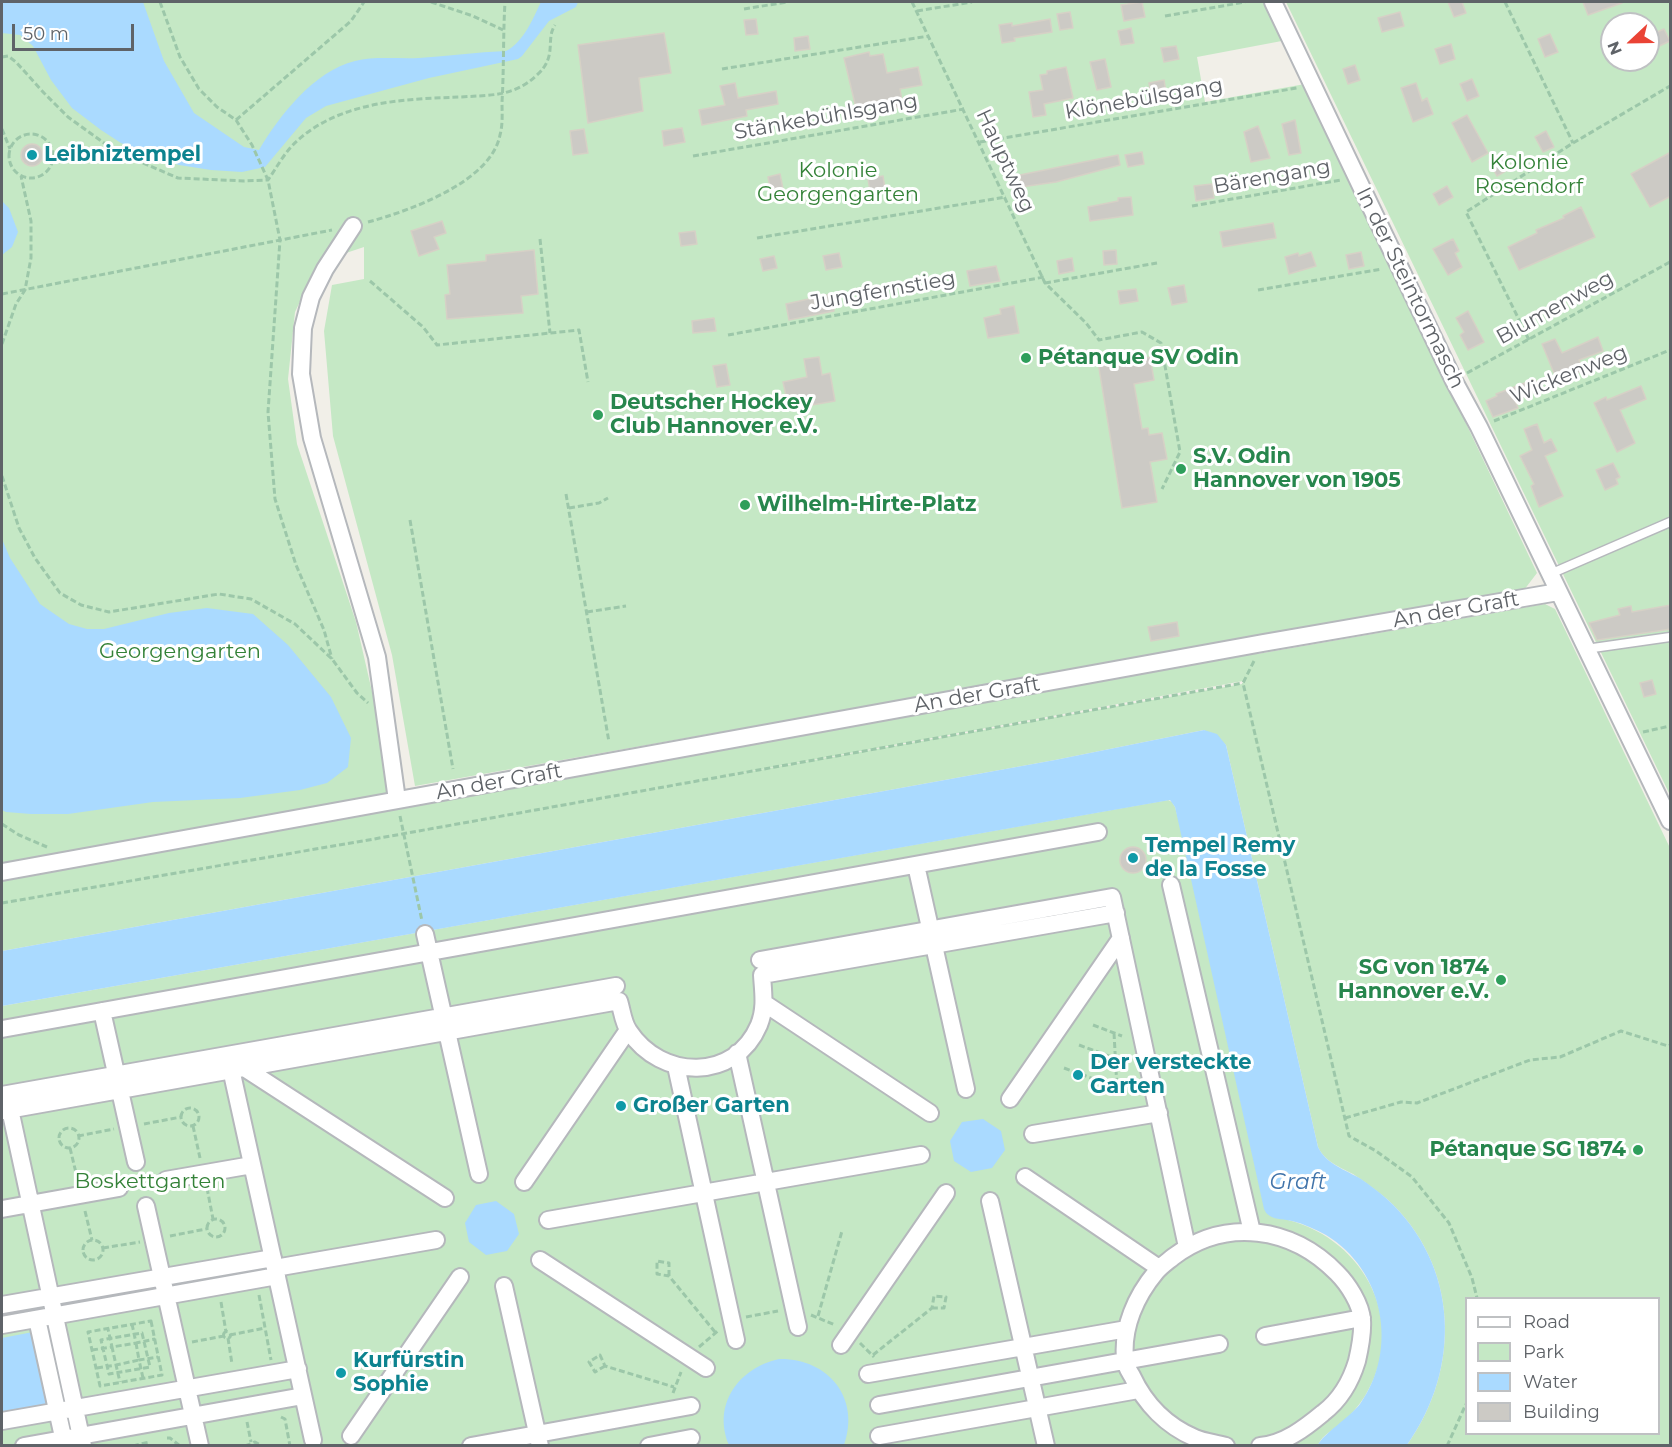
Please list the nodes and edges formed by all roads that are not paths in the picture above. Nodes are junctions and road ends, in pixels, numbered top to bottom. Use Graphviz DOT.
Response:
graph roads {
  1 [pos="1273,2"];
  2 [pos="353,226"];
  3 [pos="1671,522"];
  4 [pos="1550,574"];
  5 [pos="1558,592"];
  6 [pos="1671,637"];
  7 [pos="1586,649"];
  8 [pos="397,800"];
  9 [pos="1671,821"];
  10 [pos="1098,832"];
  11 [pos="916,865"];
  12 [pos="2,872"];
  13 [pos="1171,885"];
  14 [pos="425,934"];
  15 [pos="932,937"];
  16 [pos="1121,938"];
  17 [pos="429,952"];
  18 [pos="760,960"];
  19 [pos="616,986"];
  20 [pos="764,1003"];
  21 [pos="102,1011"];
  22 [pos="445,1024"];
  23 [pos="2,1029"];
  24 [pos="628,1030"];
  25 [pos="737,1053"];
  26 [pos="235,1065"];
  27 [pos="676,1066"];
  28 [pos="118,1082"];
  29 [pos="966,1089"];
  30 [pos="1010,1099"];
  31 [pos="5,1103"];
  32 [pos="930,1113"];
  33 [pos="1159,1113"];
  34 [pos="1033,1134"];
  35 [pos="921,1155"];
  36 [pos="136,1162"];
  37 [pos="252,1165"];
  38 [pos="478,1174"];
  39 [pos="1025,1177"];
  40 [pos="166,1180"];
  41 [pos="524,1182"];
  42 [pos="765,1182"];
  43 [pos="119,1188"];
  44 [pos="704,1193"];
  45 [pos="946,1193"];
  46 [pos="445,1198"];
  47 [pos="990,1201"];
  48 [pos="30,1204"];
  49 [pos="146,1206"];
  50 [pos="2,1209"];
  51 [pos="548,1220"];
  52 [pos="1252,1232"];
  53 [pos="436,1240"];
  54 [pos="1187,1247"];
  55 [pos="540,1260"];
  56 [pos="275,1267"];
  57 [pos="1159,1269"];
  58 [pos="162,1277"];
  59 [pos="459,1277"];
  60 [pos="504,1286"];
  61 [pos="166,1296"];
  62 [pos="50,1297"];
  63 [pos="2,1305"];
  64 [pos="55,1316"];
  65 [pos="37,1318"];
  66 [pos="1362,1318"];
  67 [pos="2,1325"];
  68 [pos="798,1328"];
  69 [pos="1127,1329"];
  70 [pos="1265,1336"];
  71 [pos="736,1340"];
  72 [pos="1219,1344"];
  73 [pos="841,1345"];
  74 [pos="1022,1347"];
  75 [pos="1125,1361"];
  76 [pos="706,1368"];
  77 [pos="298,1369"];
  78 [pos="868,1374"];
  79 [pos="1029,1378"];
  80 [pos="187,1388"];
  81 [pos="1138,1390"];
  82 [pos="303,1396"];
  83 [pos="879,1405"];
  84 [pos="691,1406"];
  85 [pos="75,1408"];
  86 [pos="1038,1408"];
  87 [pos="57,1411"];
  88 [pos="193,1415"];
  89 [pos="2,1421"];
  90 [pos="351,1436"];
  91 [pos="879,1436"];
  92 [pos="691,1438"];
  93 [pos="82,1440"];
  94 [pos="313,1440"];
  95 [pos="538,1440"];
  96 [pos="1298,1440"];
  97 [pos="64,1442"];
  98 [pos="1193,1442"];
  99 [pos="24,1446"];
  100 [pos="200,1446"];
  101 [pos="471,1446"];
  102 [pos="649,1446"];
  103 [pos="1046,1446"];
  104 [pos="1226,1446"];
  105 [pos="1260,1446"];
  1 -- 4 [label="street, In der Steintormasch"];
  2 -- 8 [label="street"];
  3 -- 4 [label="lane"];
  4 -- 5 [label="street, In der Steintormasch"];
  5 -- 7 [label="street, In der Steintormasch"];
  5 -- 8 [label="street, An der Graft"];
  6 -- 7 [label="lane"];
  7 -- 9 [label="street, In der Steintormasch"];
  8 -- 12 [label="street, An der Graft"];
  10 -- 11 [label="street"];
  11 -- 15 [label="street"];
  11 -- 17 [label="street"];
  13 -- 52 [label="street"];
  14 -- 17 [label="street"];
  15 -- 16 [label="street"];
  15 -- 18 [label="street"];
  15 -- 20 [label="street"];
  15 -- 29 [label="street"];
  16 -- 30 [label="street"];
  16 -- 33 [label="street"];
  17 -- 21 [label="street"];
  17 -- 22 [label="street"];
  19 -- 22 [label="street"];
  20 -- 25 [label="street"];
  20 -- 32 [label="street"];
  21 -- 23 [label="street"];
  21 -- 28 [label="street"];
  22 -- 24 [label="street"];
  22 -- 26 [label="street"];
  22 -- 38 [label="street"];
  24 -- 27 [label="street"];
  24 -- 41 [label="street"];
  25 -- 27 [label="street"];
  25 -- 42 [label="street"];
  26 -- 28 [label="street"];
  26 -- 37 [label="street"];
  26 -- 46 [label="street"];
  27 -- 44 [label="street"];
  28 -- 31 [label="street"];
  28 -- 36 [label="street"];
  31 -- 48 [label="street"];
  33 -- 34 [label="street"];
  33 -- 54 [label="street"];
  35 -- 42 [label="street"];
  37 -- 40 [label="street"];
  37 -- 56 [label="street"];
  39 -- 57 [label="street"];
  42 -- 44 [label="street"];
  42 -- 68 [label="street"];
  43 -- 48 [label="street"];
  44 -- 51 [label="street"];
  44 -- 71 [label="street"];
  45 -- 73 [label="street"];
  47 -- 74 [label="street"];
  48 -- 50 [label="street"];
  48 -- 62 [label="street"];
  49 -- 58 [label="street"];
  52 -- 54 [label="street"];
  52 -- 66 [label="street"];
  53 -- 56 [label="street"];
  54 -- 57 [label="street"];
  55 -- 76 [label="street"];
  56 -- 58 [label="street"];
  56 -- 61 [label="street"];
  56 -- 77 [label="street"];
  57 -- 69 [label="street"];
  58 -- 61 [label="street"];
  58 -- 62 [label="street"];
  59 -- 90 [label="street"];
  60 -- 95 [label="street"];
  61 -- 64 [label="street"];
  61 -- 80 [label="street"];
  62 -- 63 [label="street"];
  62 -- 64 [label="street"];
  64 -- 65 [label="street"];
  64 -- 85 [label="street"];
  65 -- 67 [label="street"];
  65 -- 87 [label="street"];
  66 -- 70 [label="street"];
  66 -- 96 [label="street"];
  69 -- 74 [label="street"];
  69 -- 75 [label="street"];
  72 -- 75 [label="street"];
  74 -- 78 [label="street"];
  74 -- 79 [label="street"];
  75 -- 79 [label="street"];
  75 -- 81 [label="street"];
  77 -- 80 [label="street"];
  77 -- 82 [label="street"];
  79 -- 83 [label="street"];
  79 -- 86 [label="street"];
  80 -- 85 [label="street"];
  80 -- 88 [label="street"];
  81 -- 86 [label="street"];
  81 -- 98 [label="street"];
  82 -- 88 [label="street"];
  82 -- 94 [label="street"];
  84 -- 95 [label="street"];
  85 -- 87 [label="street"];
  85 -- 93 [label="street"];
  86 -- 91 [label="street"];
  86 -- 103 [label="street"];
  87 -- 89 [label="street"];
  87 -- 97 [label="street"];
  88 -- 93 [label="street"];
  88 -- 100 [label="street"];
  92 -- 102 [label="street"];
  93 -- 97 [label="street"];
  95 -- 101 [label="street"];
  96 -- 105 [label="street"];
  97 -- 99 [label="street"];
  98 -- 104 [label="street"];
}
